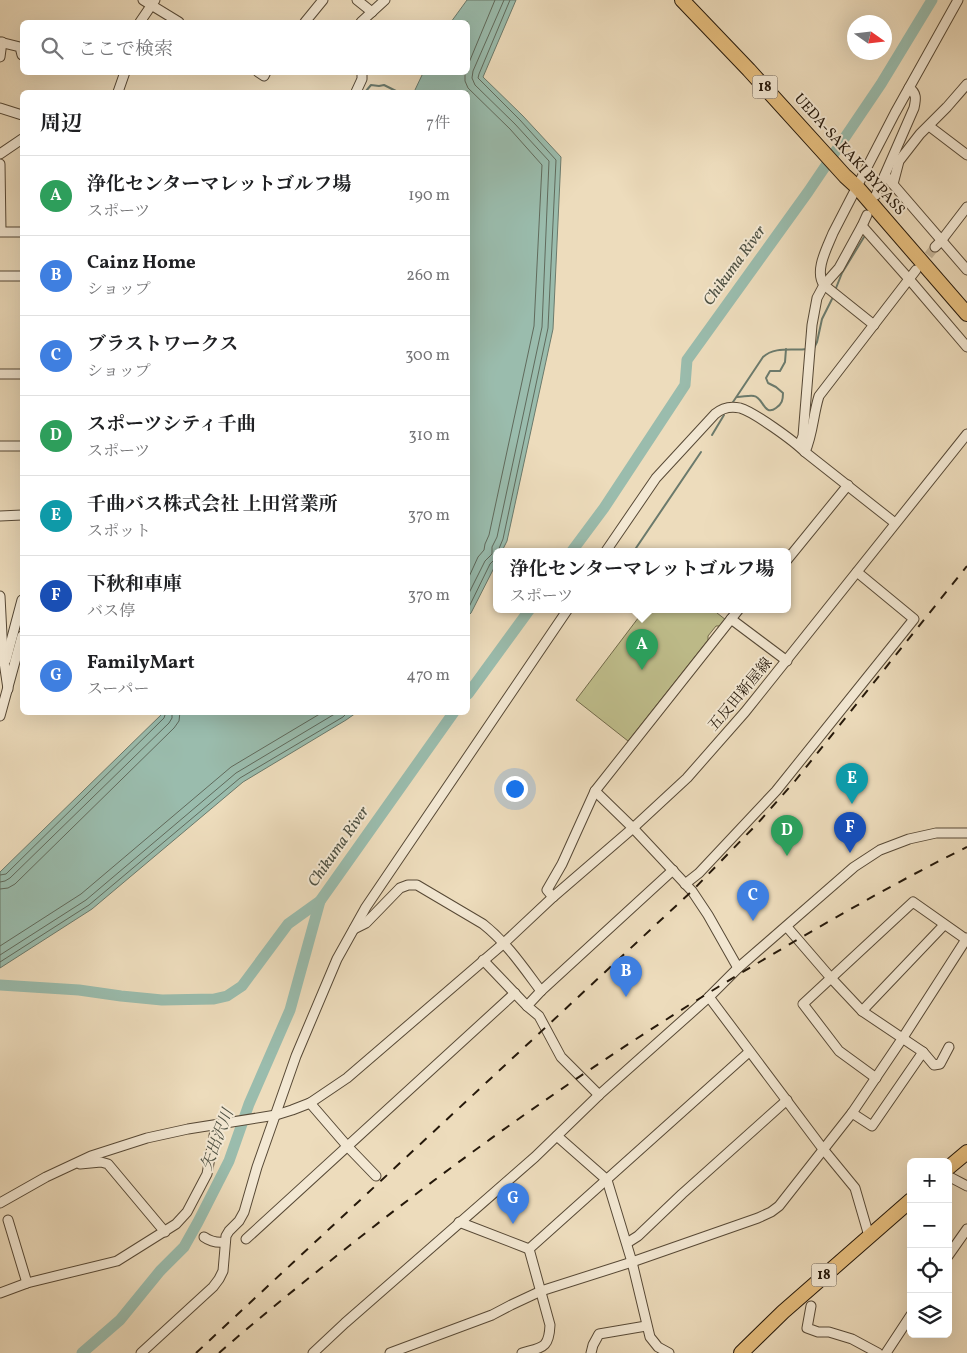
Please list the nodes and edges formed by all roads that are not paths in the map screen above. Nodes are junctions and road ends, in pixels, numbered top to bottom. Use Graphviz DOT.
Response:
graph roads {
  1 [pos="323,0"];
  2 [pos="357,0"];
  3 [pos="385,0"];
  4 [pos="682,0"];
  5 [pos="958,0"];
  6 [pos="150,2"];
  7 [pos="372,12"];
  8 [pos="141,20"];
  9 [pos="176,20"];
  10 [pos="307,20"];
  11 [pos="363,20"];
  12 [pos="1,42"];
  13 [pos="20,47"];
  14 [pos="0,57"];
  15 [pos="124,75"];
  16 [pos="362,75"];
  17 [pos="967,84"];
  18 [pos="909,88"];
  19 [pos="119,90"];
  20 [pos="357,90"];
  21 [pos="0,108"];
  22 [pos="20,114"];
  23 [pos="929,126"];
  24 [pos="20,139"];
  25 [pos="0,154"];
  26 [pos="967,155"];
  27 [pos="0,164"];
  28 [pos="885,175"];
  29 [pos="893,184"];
  30 [pos="857,187"];
  31 [pos="876,195"];
  32 [pos="967,207"];
  33 [pos="867,215"];
  34 [pos="862,226"];
  35 [pos="1,232"];
  36 [pos="20,232"];
  37 [pos="938,244"];
  38 [pos="916,270"];
  39 [pos="967,270"];
  40 [pos="0,276"];
  41 [pos="20,276"];
  42 [pos="909,279"];
  43 [pos="824,285"];
  44 [pos="967,314"];
  45 [pos="874,325"];
  46 [pos="967,347"];
  47 [pos="0,374"];
  48 [pos="20,374"];
  49 [pos="967,434"];
  50 [pos="0,446"];
  51 [pos="20,446"];
  52 [pos="802,449"];
  53 [pos="848,485"];
  54 [pos="20,515"];
  55 [pos="0,516"];
  56 [pos="895,523"];
  57 [pos="608,548"];
  58 [pos="791,555"];
  59 [pos="857,572"];
  60 [pos="0,596"];
  61 [pos="20,607"];
  62 [pos="565,613"];
  63 [pos="736,613"];
  64 [pos="731,619"];
  65 [pos="20,644"];
  66 [pos="1,655"];
  67 [pos="787,661"];
  68 [pos="4,666"];
  69 [pos="0,680"];
  70 [pos="8,689"];
  71 [pos="0,716"];
  72 [pos="595,791"];
  73 [pos="633,828"];
  74 [pos="967,833"];
  75 [pos="673,870"];
  76 [pos="685,884"];
  77 [pos="553,897"];
  78 [pos="944,924"];
  79 [pos="787,927"];
  80 [pos="354,929"];
  81 [pos="967,939"];
  82 [pos="504,943"];
  83 [pos="483,960"];
  84 [pos="738,968"];
  85 [pos="830,978"];
  86 [pos="541,991"];
  87 [pos="515,993"];
  88 [pos="709,997"];
  89 [pos="527,1006"];
  90 [pos="862,1011"];
  91 [pos="902,1039"];
  92 [pos="949,1047"];
  93 [pos="749,1052"];
  94 [pos="923,1052"];
  95 [pos="876,1078"];
  96 [pos="599,1096"];
  97 [pos="787,1100"];
  98 [pos="310,1103"];
  99 [pos="852,1113"];
  100 [pos="273,1115"];
  101 [pos="219,1124"];
  102 [pos="557,1136"];
  103 [pos="348,1147"];
  104 [pos="823,1149"];
  105 [pos="967,1152"];
  106 [pos="73,1164"];
  107 [pos="952,1165"];
  108 [pos="376,1176"];
  109 [pos="952,1178"];
  110 [pos="607,1180"];
  111 [pos="967,1186"];
  112 [pos="0,1203"];
  113 [pos="908,1203"];
  114 [pos="8,1220"];
  115 [pos="459,1222"];
  116 [pos="967,1228"];
  117 [pos="165,1232"];
  118 [pos="869,1236"];
  119 [pos="204,1237"];
  120 [pos="246,1239"];
  121 [pos="226,1242"];
  122 [pos="627,1243"];
  123 [pos="529,1249"];
  124 [pos="952,1250"];
  125 [pos="632,1262"];
  126 [pos="27,1283"];
  127 [pos="541,1291"];
  128 [pos="0,1293"];
  129 [pos="811,1306"];
  130 [pos="907,1321"];
  131 [pos="646,1326"];
  132 [pos="141,1353"];
  133 [pos="314,1353"];
  134 [pos="390,1353"];
  135 [pos="522,1353"];
  136 [pos="591,1353"];
  137 [pos="669,1353"];
  138 [pos="741,1353"];
  139 [pos="878,1353"];
  140 [pos="886,1353"];
  1 -- 10 [label="street"];
  2 -- 7 [label="street"];
  3 -- 7 [label="street"];
  4 -- 30 [label="highway, UEDA-SAKAKI BYPASS / 18"];
  5 -- 18 [label="street"];
  6 -- 8 [label="street"];
  6 -- 9 [label="street"];
  7 -- 11 [label="street"];
  12 -- 13 [label="street"];
  12 -- 14 [label="street"];
  15 -- 19 [label="street"];
  16 -- 20 [label="street"];
  17 -- 23 [label="street"];
  18 -- 28 [label="street"];
  18 -- 30 [label="street"];
  21 -- 22 [label="street"];
  23 -- 26 [label="street"];
  23 -- 29 [label="street"];
  24 -- 25 [label="street"];
  27 -- 35 [label="street"];
  28 -- 29 [label="street"];
  28 -- 31 [label="street"];
  29 -- 37 [label="street"];
  30 -- 43 [label="street"];
  30 -- 44 [label="highway, UEDA-SAKAKI BYPASS / 18"];
  32 -- 37 [label="street"];
  33 -- 34 [label="street"];
  34 -- 42 [label="street"];
  34 -- 43 [label="street"];
  35 -- 36 [label="street"];
  37 -- 39 [label="street"];
  38 -- 42 [label="street"];
  40 -- 41 [label="street"];
  42 -- 45 [label="street"];
  42 -- 46 [label="street"];
  43 -- 45 [label="street"];
  43 -- 52 [label="street"];
  45 -- 52 [label="street"];
  47 -- 48 [label="street"];
  49 -- 56 [label="street, 五反田新屋線"];
  50 -- 51 [label="street"];
  52 -- 53 [label="street"];
  52 -- 57 [label="street"];
  53 -- 56 [label="street"];
  53 -- 58 [label="street"];
  54 -- 55 [label="street"];
  56 -- 59 [label="street, 五反田新屋線"];
  59 -- 67 [label="street, 五反田新屋線"];
  59 -- 76 [label="street"];
  60 -- 66 [label="street"];
  61 -- 68 [label="street"];
  62 -- 80 [label="street"];
  63 -- 64 [label="street"];
  64 -- 67 [label="street"];
  64 -- 72 [label="street"];
  65 -- 70 [label="street"];
  66 -- 68 [label="street"];
  67 -- 73 [label="street, 五反田新屋線"];
  68 -- 69 [label="street"];
  68 -- 70 [label="street"];
  70 -- 71 [label="street"];
  72 -- 73 [label="street"];
  72 -- 77 [label="street"];
  73 -- 75 [label="street"];
  73 -- 77 [label="street, 五反田新屋線"];
  74 -- 79 [label="street"];
  75 -- 76 [label="street"];
  75 -- 86 [label="street"];
  76 -- 84 [label="street"];
  77 -- 82 [label="street, 五反田新屋線"];
  78 -- 81 [label="street"];
  78 -- 85 [label="street"];
  78 -- 90 [label="street"];
  79 -- 84 [label="street"];
  79 -- 85 [label="street"];
  80 -- 82 [label="street"];
  80 -- 100 [label="street"];
  81 -- 91 [label="street"];
  82 -- 83 [label="street, 五反田新屋線"];
  82 -- 86 [label="street"];
  83 -- 87 [label="street"];
  83 -- 98 [label="street, 五反田新屋線"];
  84 -- 88 [label="street"];
  85 -- 90 [label="street"];
  85 -- 95 [label="street"];
  86 -- 89 [label="street"];
  87 -- 89 [label="street"];
  87 -- 103 [label="street"];
  88 -- 93 [label="street"];
  88 -- 96 [label="street"];
  89 -- 96 [label="street"];
  90 -- 91 [label="street"];
  91 -- 94 [label="street"];
  91 -- 95 [label="street"];
  92 -- 94 [label="street"];
  93 -- 97 [label="street"];
  93 -- 110 [label="street"];
  94 -- 99 [label="street"];
  95 -- 99 [label="street"];
  96 -- 102 [label="street"];
  97 -- 104 [label="street"];
  97 -- 122 [label="street"];
  98 -- 100 [label="street, 五反田新屋線"];
  98 -- 103 [label="street"];
  99 -- 104 [label="street"];
  100 -- 101 [label="street, 五反田新屋線"];
  100 -- 121 [label="street"];
  101 -- 106 [label="street, 五反田新屋線"];
  101 -- 117 [label="street"];
  102 -- 110 [label="street"];
  102 -- 115 [label="street"];
  103 -- 108 [label="street"];
  103 -- 120 [label="street"];
  104 -- 118 [label="street"];
  104 -- 125 [label="street"];
  105 -- 107 [label="highway"];
  106 -- 112 [label="street, 五反田新屋線"];
  106 -- 117 [label="street"];
  109 -- 111 [label="street"];
  110 -- 122 [label="street"];
  110 -- 123 [label="street"];
  113 -- 118 [label="highway, 18"];
  114 -- 126 [label="street"];
  115 -- 123 [label="street"];
  115 -- 133 [label="street"];
  116 -- 124 [label="street"];
  117 -- 126 [label="street"];
  118 -- 138 [label="highway, 18"];
  119 -- 121 [label="street"];
  121 -- 132 [label="street"];
  122 -- 125 [label="street"];
  123 -- 127 [label="street"];
  125 -- 127 [label="street"];
  125 -- 131 [label="street"];
  126 -- 128 [label="street"];
  127 -- 134 [label="street"];
  127 -- 135 [label="street"];
  129 -- 139 [label="street"];
  130 -- 140 [label="street"];
  131 -- 136 [label="street"];
  131 -- 137 [label="street"];
}
